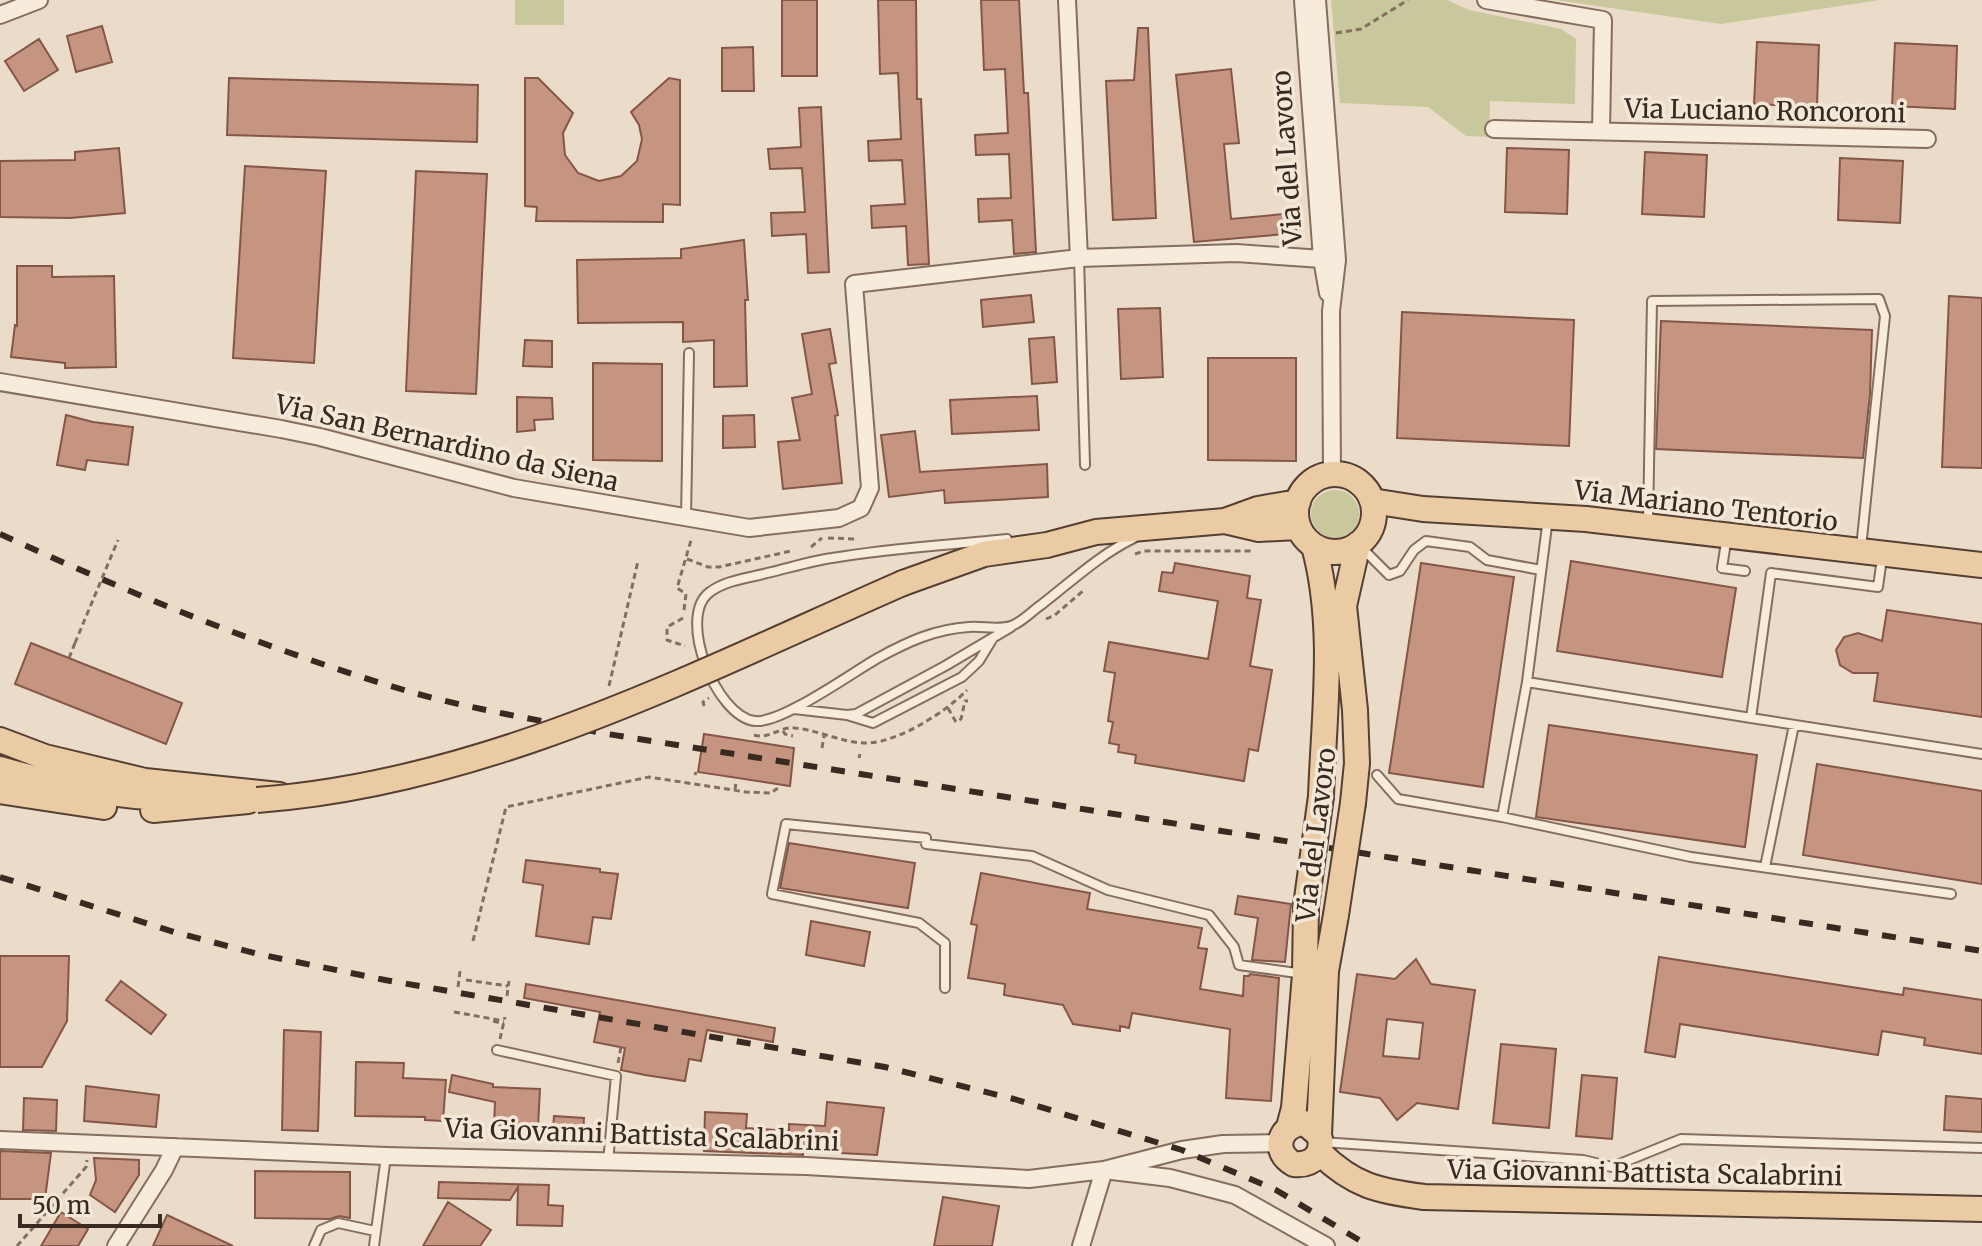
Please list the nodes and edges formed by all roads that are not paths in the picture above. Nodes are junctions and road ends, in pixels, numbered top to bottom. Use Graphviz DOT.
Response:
graph roads {
  1 [pos="39,0"];
  2 [pos="1067,0"];
  3 [pos="1303,0"];
  4 [pos="1317,0"];
  5 [pos="1486,0"];
  6 [pos="0,15"];
  7 [pos="1494,129"];
  8 [pos="1601,131"];
  9 [pos="1927,139"];
  10 [pos="1079,258"];
  11 [pos="1322,259"];
  12 [pos="1331,311"];
  13 [pos="689,353"];
  14 [pos="0,382"];
  15 [pos="1085,465"];
  16 [pos="1332,474"];
  17 [pos="1298,502"];
  18 [pos="1548,516"];
  19 [pos="1225,521"];
  20 [pos="1367,523"];
  21 [pos="1648,526"];
  22 [pos="689,527"];
  23 [pos="1165,527"];
  24 [pos="1306,536"];
  25 [pos="1727,536"];
  26 [pos="1047,545"];
  27 [pos="1871,554"];
  28 [pos="1982,565"];
  29 [pos="1541,570"];
  30 [pos="1745,571"];
  31 [pos="1012,626"];
  32 [pos="993,638"];
  33 [pos="1527,682"];
  34 [pos="793,709"];
  35 [pos="847,715"];
  36 [pos="1751,718"];
  37 [pos="1794,725"];
  38 [pos="0,740"];
  39 [pos="1982,754"];
  40 [pos="0,769"];
  41 [pos="1377,775"];
  42 [pos="0,791"];
  43 [pos="145,796"];
  44 [pos="299,797"];
  45 [pos="1502,817"];
  46 [pos="1765,867"];
  47 [pos="1951,894"];
  48 [pos="1305,974"];
  49 [pos="945,988"];
  50 [pos="497,1050"];
  51 [pos="1284,1135"];
  52 [pos="0,1140"];
  53 [pos="175,1147"];
  54 [pos="1316,1148"];
  55 [pos="1982,1148"];
  56 [pos="386,1156"];
  57 [pos="608,1163"];
  58 [pos="1104,1170"];
  59 [pos="1982,1209"];
  60 [pos="375,1231"];
  61 [pos="116,1246"];
  62 [pos="314,1246"];
  63 [pos="374,1246"];
  64 [pos="1081,1246"];
  65 [pos="1326,1246"];
  1 -- 6 [label="street"];
  2 -- 10 [label="street"];
  3 -- 11 [label="street, Via del Lavoro"];
  4 -- 12 [label="street, Via del Lavoro"];
  5 -- 8 [label="street, Via Luciano Roncoroni"];
  7 -- 8 [label="street, Via Luciano Roncoroni"];
  8 -- 9 [label="street, Via Luciano Roncoroni"];
  10 -- 11 [label="street, Via San Bernardino da Siena"];
  10 -- 15 [label="lane"];
  10 -- 22 [label="street, Via San Bernardino da Siena"];
  11 -- 12 [label="street, Via del Lavoro"];
  12 -- 16 [label="street, Via del Lavoro"];
  13 -- 22 [label="lane"];
  14 -- 22 [label="street, Via San Bernardino da Siena"];
  16 -- 17 [label="main road"];
  16 -- 20 [label="main road"];
  17 -- 19 [label="main road"];
  17 -- 24 [label="main road"];
  18 -- 20 [label="main road, Via Mariano Tentorio"];
  18 -- 21 [label="main road, Via Mariano Tentorio"];
  18 -- 29 [label="lane"];
  19 -- 23 [label="main road"];
  19 -- 24 [label="main road"];
  20 -- 24 [label="main road"];
  20 -- 29 [label="lane"];
  20 -- 54 [label="main road, Via del Lavoro, bridge"];
  21 -- 25 [label="main road, Via Mariano Tentorio"];
  21 -- 27 [label="lane"];
  23 -- 26 [label="main road"];
  23 -- 31 [label="lane"];
  24 -- 48 [label="main road, Via del Lavoro, bridge"];
  25 -- 27 [label="main road, Via Mariano Tentorio"];
  25 -- 30 [label="lane"];
  26 -- 34 [label="lane"];
  26 -- 44 [label="main road, bridge"];
  27 -- 28 [label="main road, Via Mariano Tentorio"];
  27 -- 36 [label="lane"];
  29 -- 33 [label="lane"];
  31 -- 32 [label="lane"];
  31 -- 34 [label="lane"];
  32 -- 35 [label="lane"];
  32 -- 35 [label="lane"];
  33 -- 36 [label="lane"];
  33 -- 45 [label="lane"];
  34 -- 35 [label="lane"];
  36 -- 37 [label="lane"];
  37 -- 39 [label="lane"];
  37 -- 46 [label="lane"];
  38 -- 43 [label="main road"];
  40 -- 43 [label="main road"];
  41 -- 45 [label="lane"];
  42 -- 43 [label="main road"];
  43 -- 44 [label="main road, bridge"];
  43 -- 44 [label="main road, bridge"];
  45 -- 46 [label="lane"];
  46 -- 47 [label="lane"];
  48 -- 49 [label="lane"];
  48 -- 51 [label="main road, Via del Lavoro"];
  50 -- 57 [label="lane"];
  51 -- 54 [label="main road"];
  51 -- 54 [label="main road, Via Giovanni Battista Scalabrini"];
  51 -- 58 [label="street, Via Giovanni Battista Scalabrini"];
  52 -- 53 [label="street, Via Giovanni Battista Scalabrini"];
  53 -- 56 [label="street, Via Giovanni Battista Scalabrini"];
  53 -- 61 [label="street"];
  54 -- 55 [label="lane"];
  54 -- 59 [label="main road, Via Giovanni Battista Scalabrini"];
  56 -- 57 [label="street, Via Giovanni Battista Scalabrini"];
  56 -- 60 [label="lane"];
  57 -- 58 [label="street, Via Giovanni Battista Scalabrini"];
  58 -- 64 [label="street"];
  58 -- 65 [label="street"];
  60 -- 62 [label="lane"];
  60 -- 63 [label="lane"];
}
